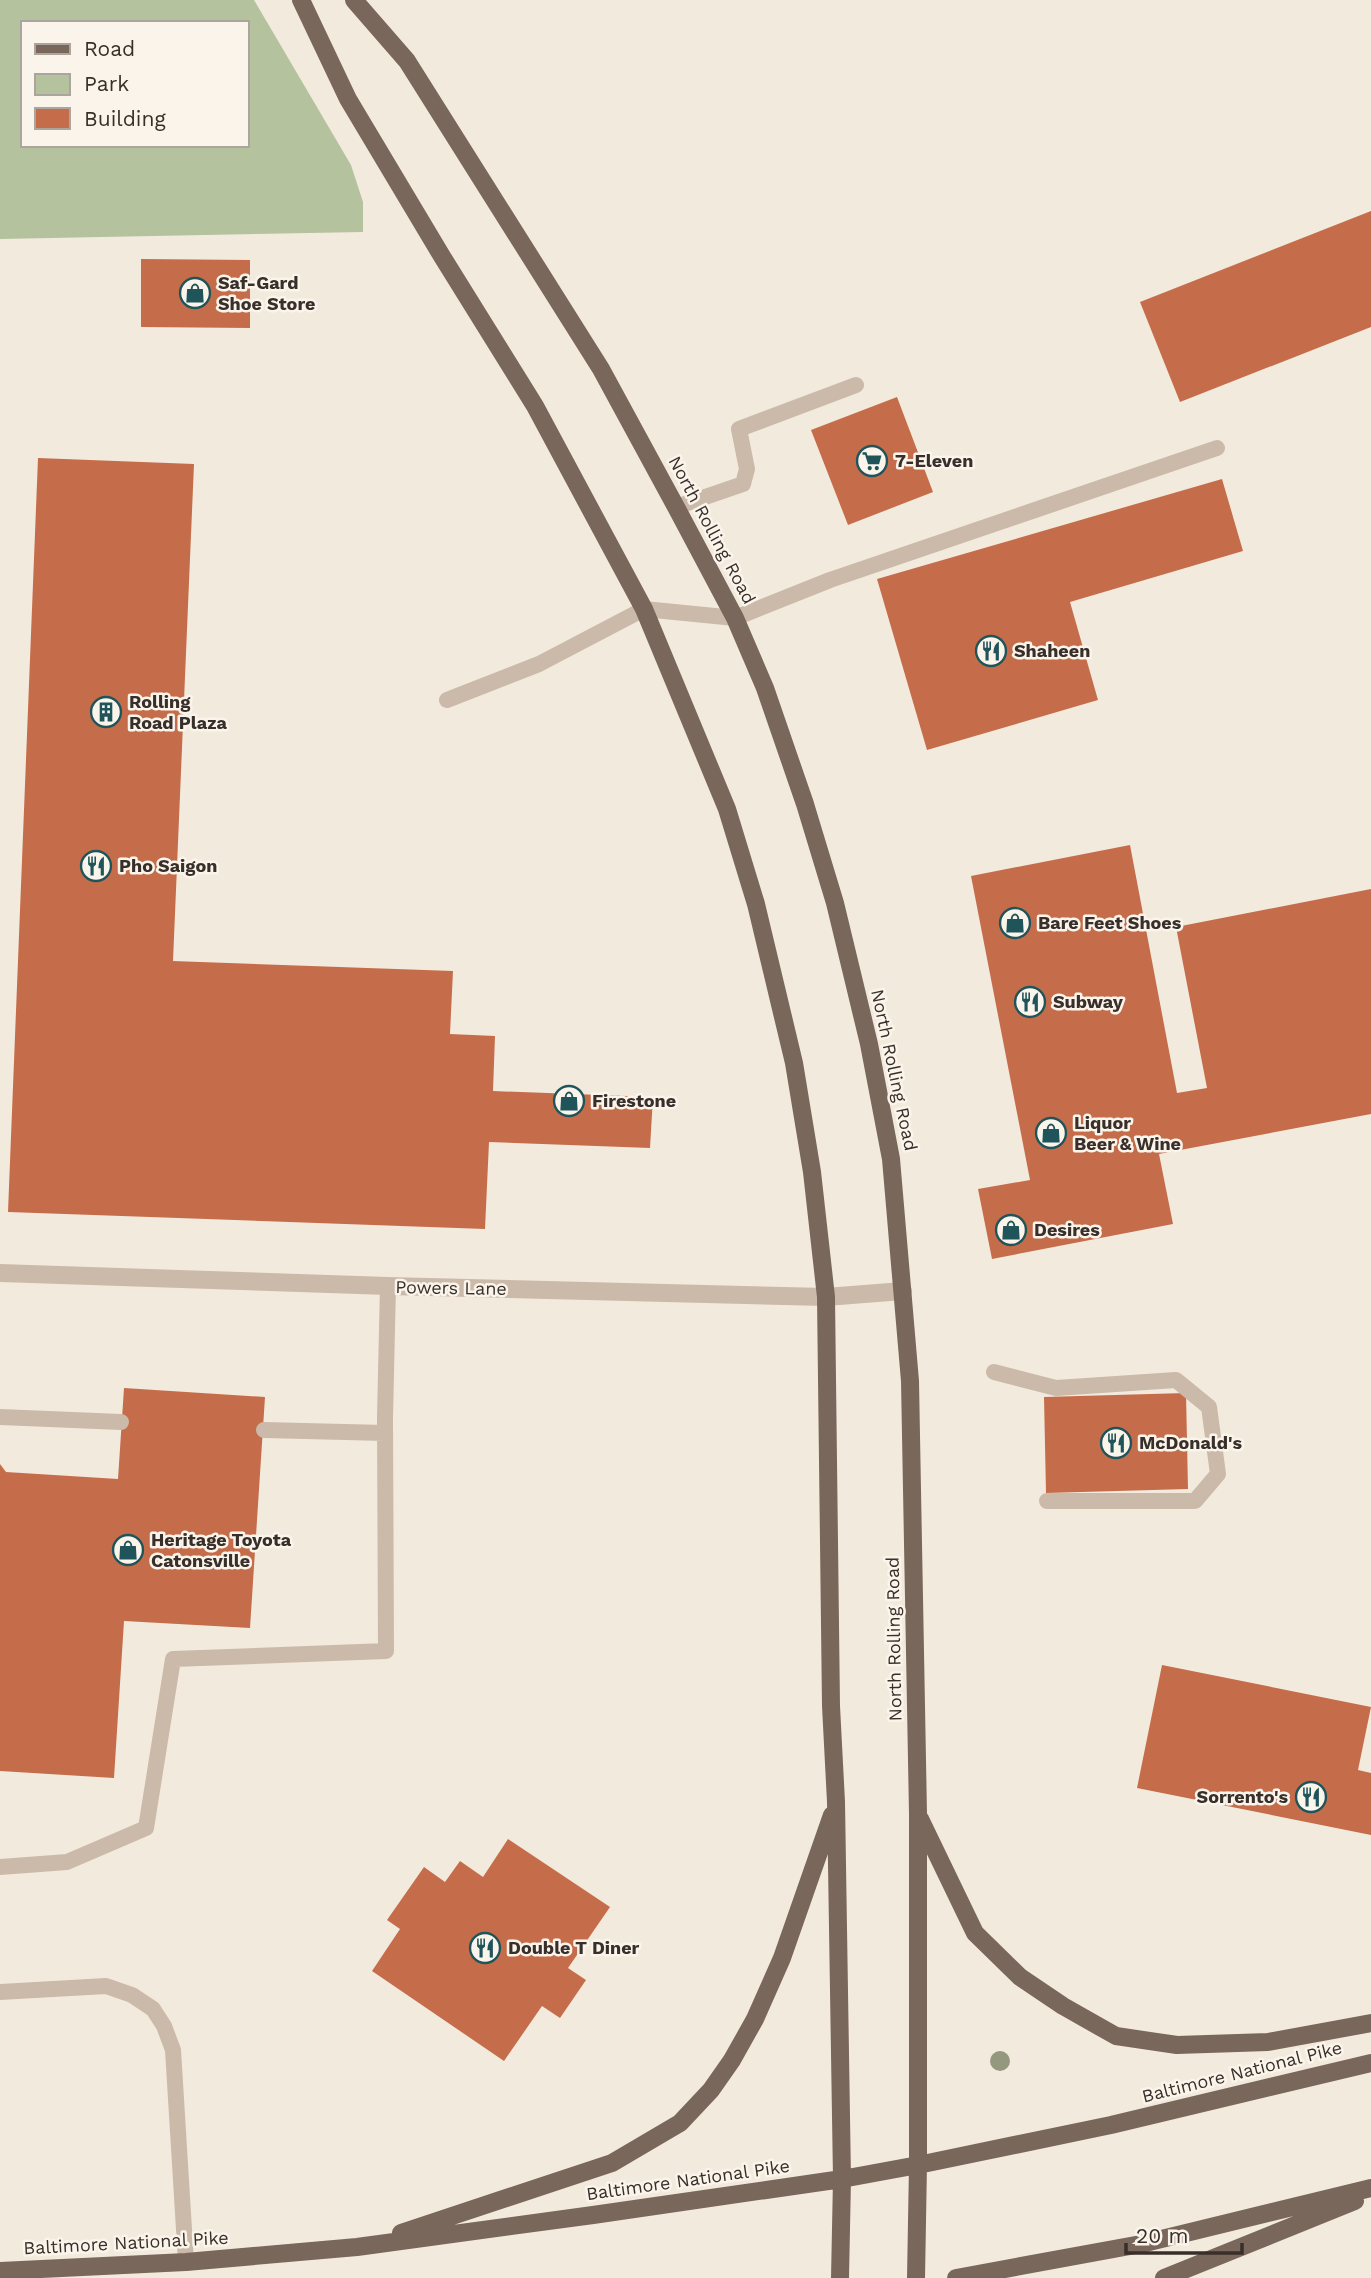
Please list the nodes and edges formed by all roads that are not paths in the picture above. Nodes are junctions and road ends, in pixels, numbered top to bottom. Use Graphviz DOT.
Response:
graph roads {
  1 [pos="301,0"];
  2 [pos="354,0"];
  3 [pos="856,385"];
  4 [pos="1217,448"];
  5 [pos="676,507"];
  6 [pos="644,609"];
  7 [pos="735,618"];
  8 [pos="447,699"];
  9 [pos="0,1273"];
  10 [pos="388,1286"];
  11 [pos="903,1291"];
  12 [pos="827,1297"];
  13 [pos="994,1372"];
  14 [pos="0,1417"];
  15 [pos="121,1422"];
  16 [pos="264,1430"];
  17 [pos="385,1433"];
  18 [pos="1048,1501"];
  19 [pos="836,1802"];
  20 [pos="918,1814"];
  21 [pos="0,1867"];
  22 [pos="0,1992"];
  23 [pos="1371,2023"];
  24 [pos="1371,2063"];
  25 [pos="918,2165"];
  26 [pos="842,2179"];
  27 [pos="1371,2188"];
  28 [pos="1371,2194"];
  29 [pos="357,2247"];
  30 [pos="186,2262"];
  31 [pos="0,2271"];
  32 [pos="840,2278"];
  33 [pos="916,2278"];
  34 [pos="956,2278"];
  35 [pos="1164,2278"];
  1 -- 6 [label="main road"];
  2 -- 5 [label="main road, North Rolling Road"];
  3 -- 5 [label="lane"];
  4 -- 7 [label="lane"];
  5 -- 7 [label="main road, North Rolling Road"];
  6 -- 7 [label="lane"];
  6 -- 8 [label="lane"];
  6 -- 12 [label="main road"];
  7 -- 11 [label="main road, North Rolling Road"];
  9 -- 10 [label="street, Powers Lane"];
  10 -- 12 [label="street, Powers Lane"];
  10 -- 17 [label="lane"];
  11 -- 12 [label="street, Powers Lane"];
  11 -- 20 [label="main road, North Rolling Road"];
  12 -- 19 [label="main road"];
  13 -- 18 [label="lane"];
  14 -- 15 [label="lane"];
  16 -- 17 [label="lane"];
  17 -- 21 [label="lane"];
  19 -- 26 [label="main road"];
  19 -- 29 [label="main road"];
  20 -- 23 [label="main road"];
  20 -- 25 [label="main road, North Rolling Road"];
  22 -- 30 [label="lane"];
  24 -- 25 [label="main road, Baltimore National Pike"];
  25 -- 26 [label="main road, Baltimore National Pike"];
  25 -- 33 [label="main road, North Rolling Road"];
  26 -- 29 [label="main road, Baltimore National Pike"];
  26 -- 32 [label="main road"];
  27 -- 34 [label="main road"];
  28 -- 35 [label="main road"];
  29 -- 30 [label="main road, Baltimore National Pike"];
  30 -- 31 [label="main road, Baltimore National Pike"];
}
